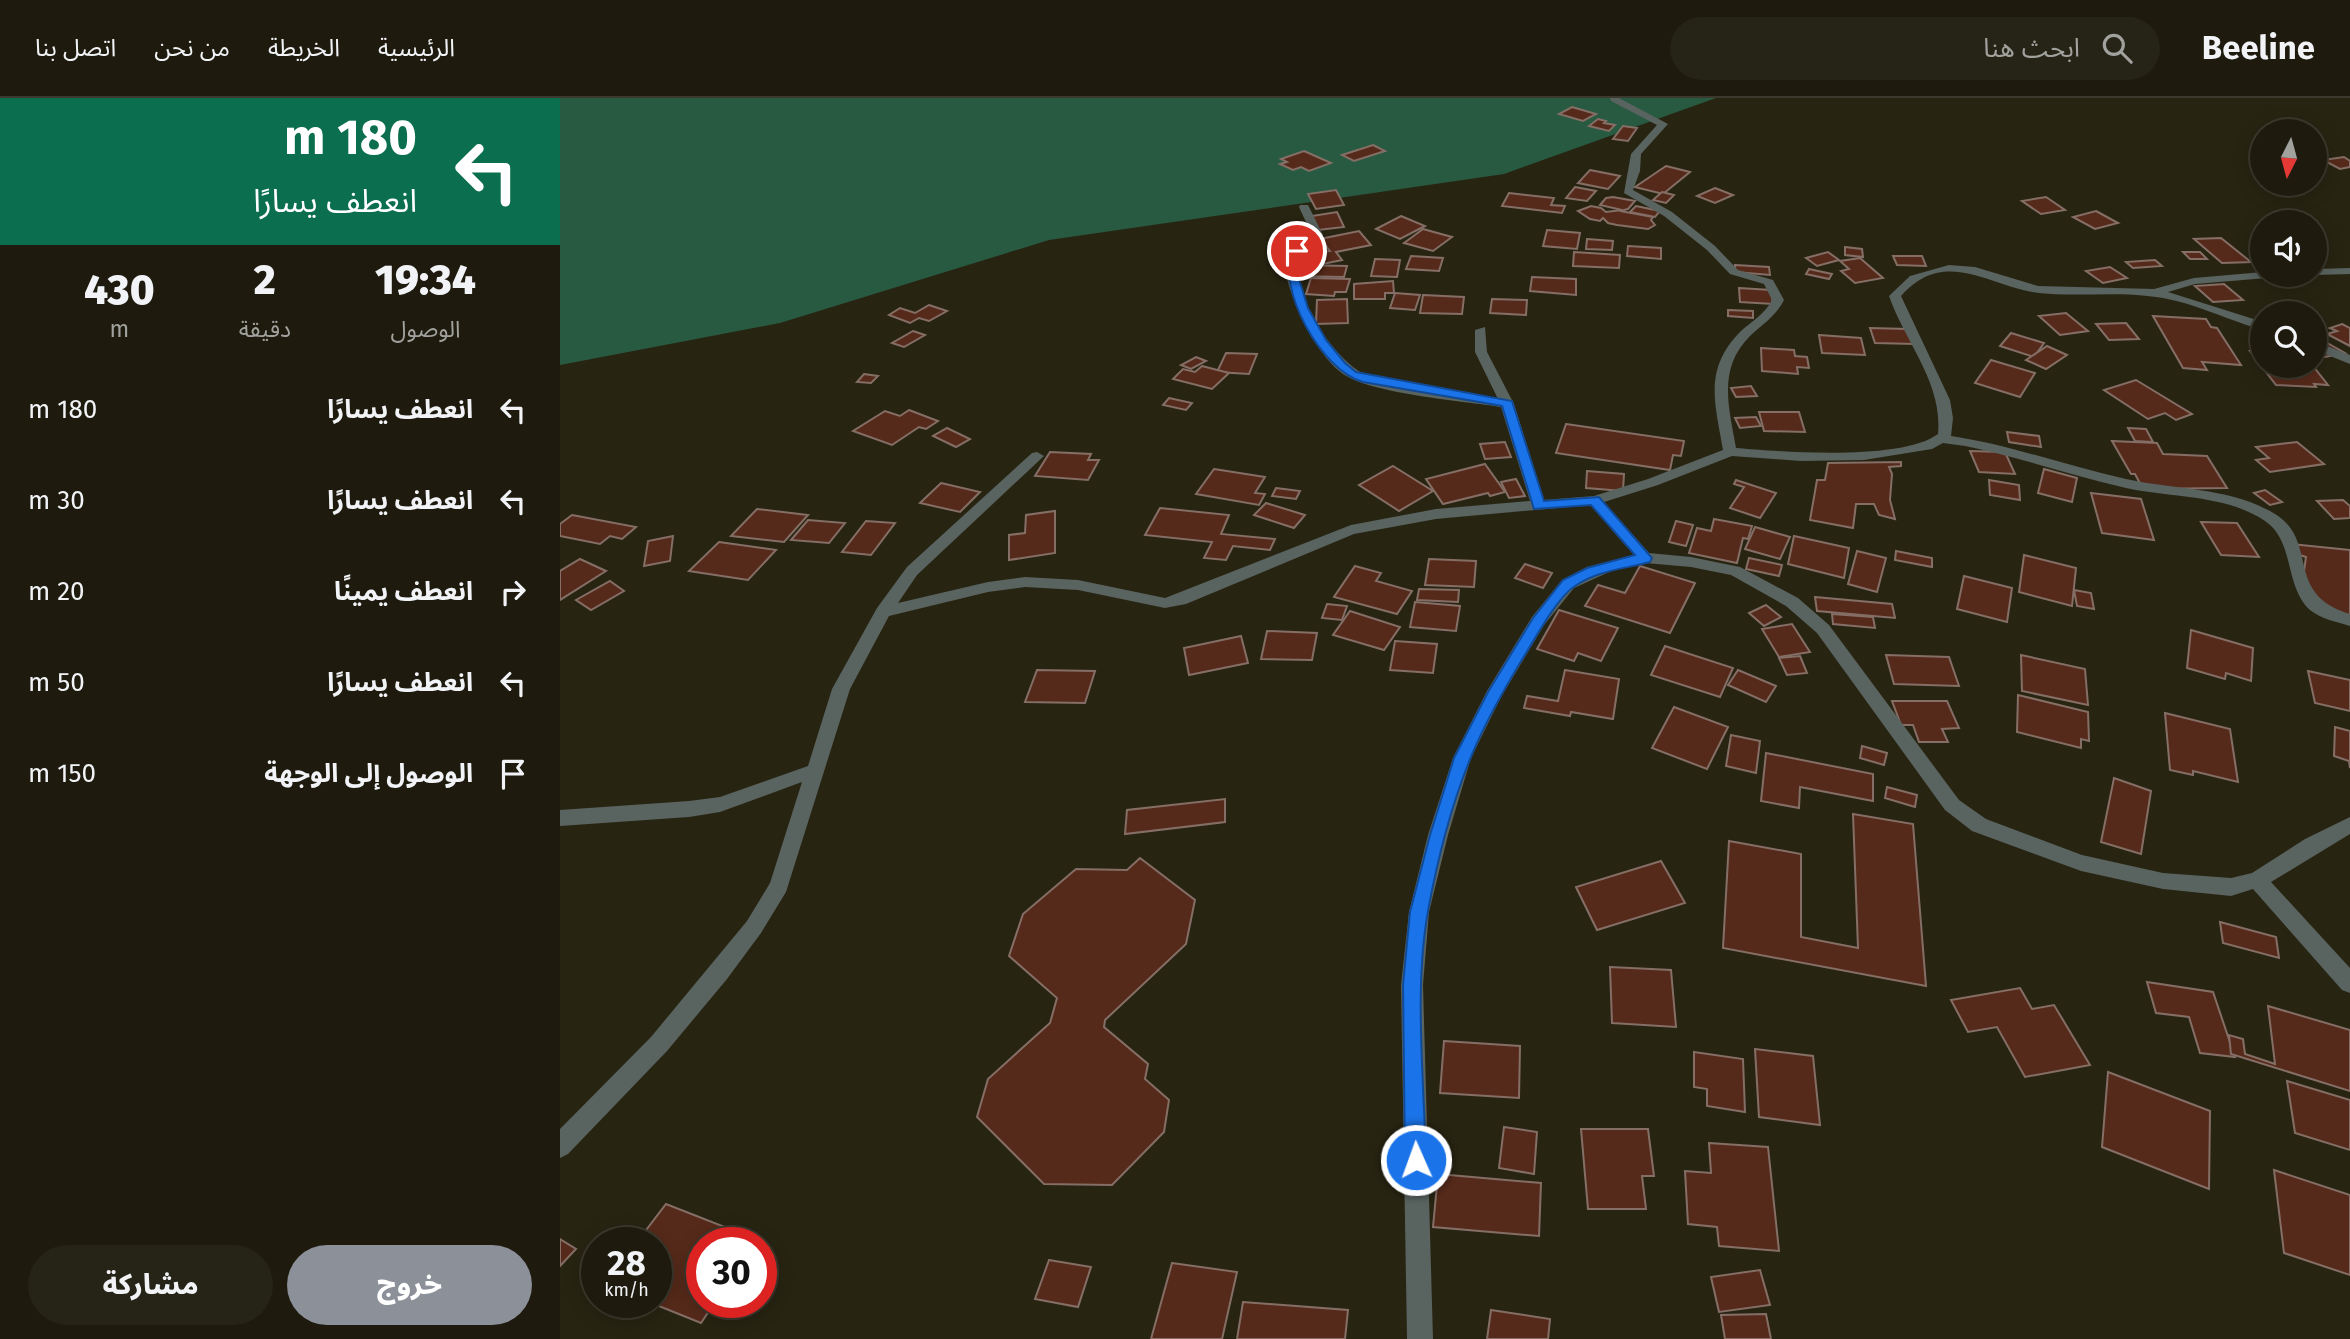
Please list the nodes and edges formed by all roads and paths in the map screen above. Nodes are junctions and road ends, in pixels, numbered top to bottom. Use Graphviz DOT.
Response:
graph roads {
  1 [pos="1614,99"];
  2 [pos="1304,206"];
  3 [pos="2350,271"];
  4 [pos="2327,272"];
  5 [pos="2250,276"];
  6 [pos="2153,293"];
  7 [pos="2250,322"];
  8 [pos="1481,330"];
  9 [pos="2327,350"];
  10 [pos="2350,360"];
  11 [pos="1507,404"];
  12 [pos="1941,439"];
  13 [pos="1730,452"];
  14 [pos="1037,456"];
  15 [pos="1595,500"];
  16 [pos="1539,506"];
  17 [pos="1646,558"];
  18 [pos="883,612"];
  19 [pos="2350,620"];
  20 [pos="814,771"];
  21 [pos="560,818"];
  22 [pos="2350,825"];
  23 [pos="2257,880"];
  24 [pos="2350,983"];
  25 [pos="560,1146"];
  26 [pos="1420,1339"];
  1 -- 13 [label="street"];
  2 -- 11 [label="street"];
  3 -- 4 [label="street"];
  5 -- 6 [label="street"];
  6 -- 7 [label="street"];
  6 -- 12 [label="street"];
  8 -- 11 [label="street"];
  9 -- 10 [label="street"];
  11 -- 16 [label="street"];
  12 -- 13 [label="street"];
  12 -- 19 [label="street"];
  13 -- 15 [label="street"];
  14 -- 18 [label="street"];
  15 -- 16 [label="street"];
  15 -- 17 [label="street"];
  16 -- 18 [label="street"];
  17 -- 23 [label="street"];
  17 -- 26 [label="street"];
  18 -- 20 [label="street"];
  20 -- 21 [label="street"];
  20 -- 25 [label="street"];
  22 -- 23 [label="street"];
  23 -- 24 [label="street"];
}
